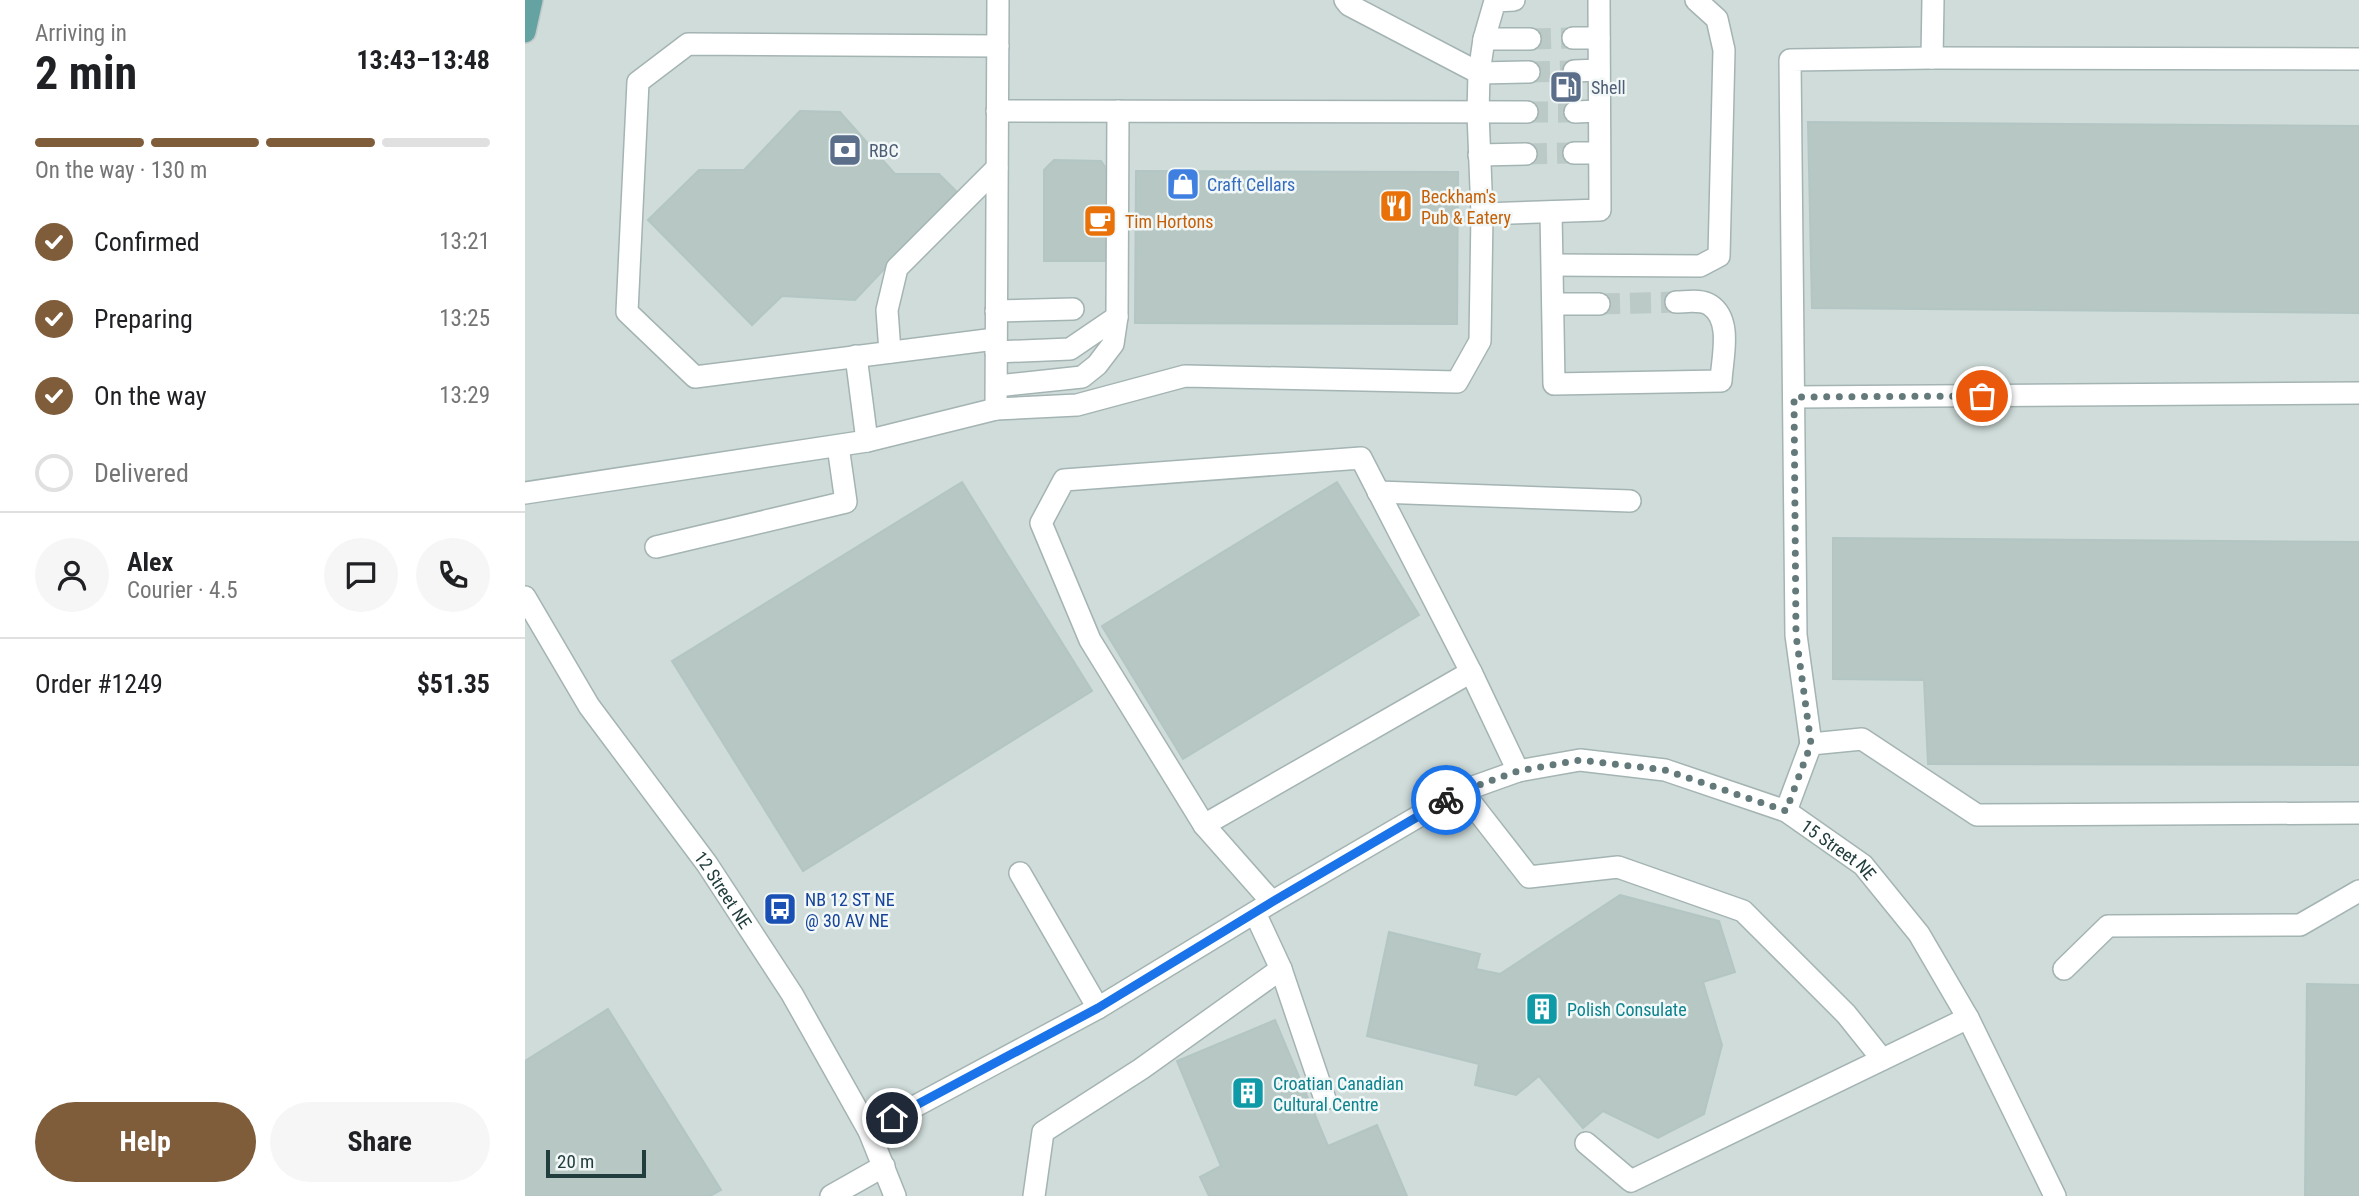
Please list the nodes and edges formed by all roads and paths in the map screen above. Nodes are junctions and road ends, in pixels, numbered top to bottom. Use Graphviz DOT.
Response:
graph roads {
  1 [pos="532,0"];
  2 [pos="998,0"];
  3 [pos="1345,0"];
  4 [pos="1514,0"];
  5 [pos="1599,0"];
  6 [pos="1696,0"];
  7 [pos="1933,0"];
  8 [pos="525,32"];
  9 [pos="1530,38"];
  10 [pos="1573,38"];
  11 [pos="1599,38"];
  12 [pos="1484,39"];
  13 [pos="998,46"];
  14 [pos="1932,58"];
  15 [pos="2359,58"];
  16 [pos="1599,70"];
  17 [pos="1574,71"];
  18 [pos="1529,72"];
  19 [pos="1479,74"];
  20 [pos="997,111"];
  21 [pos="1118,111"];
  22 [pos="1599,111"];
  23 [pos="1527,112"];
  24 [pos="1575,112"];
  25 [pos="1478,113"];
  26 [pos="1574,153"];
  27 [pos="1599,153"];
  28 [pos="1525,154"];
  29 [pos="1479,155"];
  30 [pos="997,168"];
  31 [pos="1551,212"];
  32 [pos="1482,214"];
  33 [pos="1553,265"];
  34 [pos="1676,302"];
  35 [pos="1553,304"];
  36 [pos="1599,304"];
  37 [pos="1073,309"];
  38 [pos="996,311"];
  39 [pos="1117,317"];
  40 [pos="995,346"];
  41 [pos="890,352"];
  42 [pos="856,356"];
  43 [pos="997,386"];
  44 [pos="2359,393"];
  45 [pos="1794,397"];
  46 [pos="996,409"];
  47 [pos="867,441"];
  48 [pos="838,446"];
  49 [pos="1378,492"];
  50 [pos="525,493"];
  51 [pos="1630,501"];
  52 [pos="656,547"];
  53 [pos="525,597"];
  54 [pos="1471,672"];
  55 [pos="1811,744"];
  56 [pos="1518,771"];
  57 [pos="1462,791"];
  58 [pos="1786,811"];
  59 [pos="2359,813"];
  60 [pos="1205,825"];
  61 [pos="1020,873"];
  62 [pos="2359,891"];
  63 [pos="1263,907"];
  64 [pos="1281,969"];
  65 [pos="2064,969"];
  66 [pos="1098,1008"];
  67 [pos="1968,1018"];
  68 [pos="1882,1059"];
  69 [pos="1325,1098"];
  70 [pos="869,1131"];
  71 [pos="1586,1143"];
  72 [pos="884,1166"];
  73 [pos="831,1196"];
  74 [pos="895,1196"];
  75 [pos="1034,1196"];
  76 [pos="2056,1196"];
  1 -- 8 [label="main road"];
  2 -- 13 [label="street"];
  3 -- 19 [label="street"];
  4 -- 12 [label="street"];
  5 -- 11 [label="street"];
  6 -- 33 [label="street"];
  7 -- 14 [label="street"];
  9 -- 12 [label="street"];
  10 -- 11 [label="street"];
  11 -- 16 [label="street"];
  12 -- 19 [label="street"];
  13 -- 20 [label="street"];
  13 -- 42 [label="street"];
  14 -- 15 [label="street"];
  14 -- 45 [label="street"];
  16 -- 17 [label="street"];
  16 -- 22 [label="street"];
  18 -- 19 [label="street"];
  19 -- 25 [label="street"];
  20 -- 21 [label="street"];
  20 -- 30 [label="street"];
  21 -- 25 [label="street"];
  21 -- 39 [label="street"];
  22 -- 24 [label="street"];
  22 -- 27 [label="street"];
  23 -- 25 [label="street"];
  25 -- 29 [label="street"];
  26 -- 27 [label="street"];
  27 -- 31 [label="street"];
  28 -- 29 [label="street"];
  29 -- 32 [label="street"];
  30 -- 38 [label="street"];
  30 -- 41 [label="street"];
  31 -- 32 [label="street"];
  31 -- 33 [label="street"];
  32 -- 46 [label="street"];
  33 -- 35 [label="street"];
  34 -- 35 [label="street"];
  35 -- 36 [label="street"];
  37 -- 38 [label="street"];
  38 -- 40 [label="street"];
  39 -- 40 [label="street"];
  39 -- 43 [label="street"];
  40 -- 41 [label="street"];
  40 -- 43 [label="street"];
  41 -- 42 [label="street"];
  42 -- 47 [label="street"];
  43 -- 46 [label="street"];
  44 -- 45 [label="street"];
  45 -- 55 [label="street"];
  46 -- 47 [label="street"];
  47 -- 48 [label="street"];
  48 -- 50 [label="street"];
  48 -- 52 [label="street"];
  49 -- 51 [label="street"];
  49 -- 54 [label="street"];
  49 -- 60 [label="street"];
  53 -- 70 [label="street, 12 Street NE"];
  54 -- 56 [label="street"];
  54 -- 60 [label="street"];
  55 -- 58 [label="street"];
  55 -- 59 [label="street"];
  56 -- 57 [label="street, 15 Street NE"];
  56 -- 58 [label="street, 15 Street NE"];
  57 -- 63 [label="street, 15 Street NE"];
  57 -- 68 [label="street"];
  58 -- 67 [label="street, 15 Street NE"];
  60 -- 63 [label="street"];
  61 -- 66 [label="street"];
  62 -- 65 [label="street"];
  63 -- 64 [label="street"];
  63 -- 66 [label="street, 15 Street NE"];
  64 -- 69 [label="street"];
  64 -- 75 [label="street"];
  66 -- 70 [label="street, 15 Street NE"];
  67 -- 68 [label="street"];
  67 -- 76 [label="street, 15 Street NE"];
  68 -- 71 [label="street"];
  70 -- 72 [label="street, 12 Street NE"];
  72 -- 73 [label="street"];
  72 -- 74 [label="street, 12 Street NE"];
}
